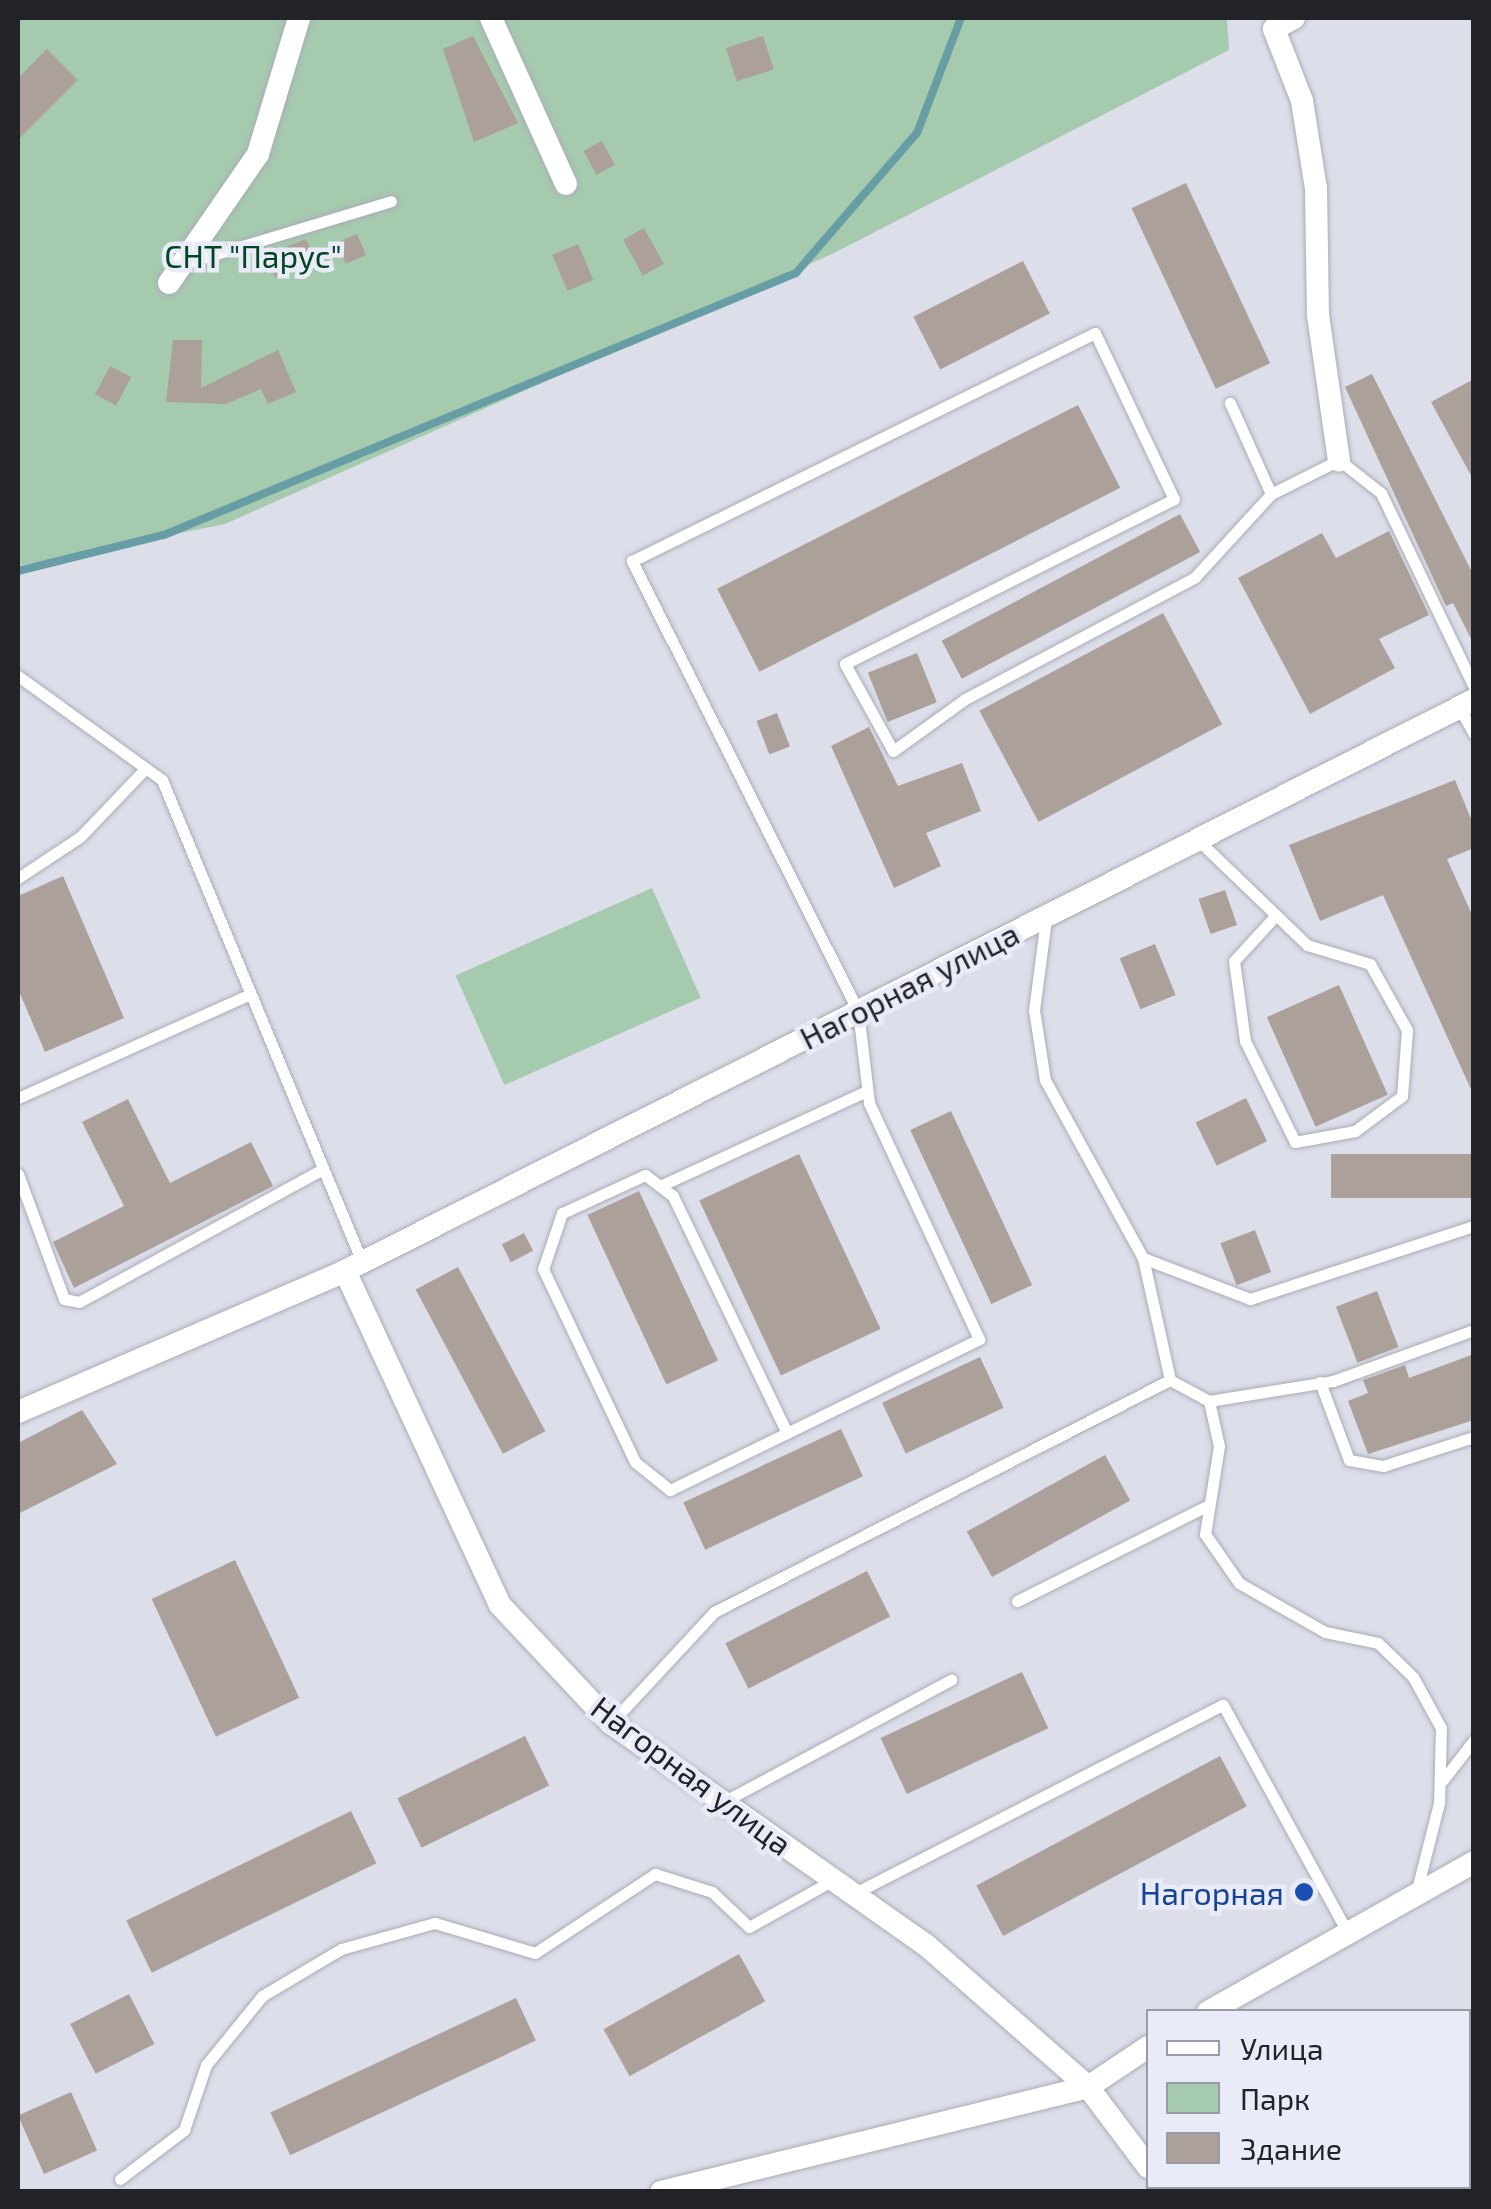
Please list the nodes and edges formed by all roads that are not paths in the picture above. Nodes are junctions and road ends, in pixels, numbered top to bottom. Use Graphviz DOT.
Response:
graph roads {
  1 [pos="299,18"];
  2 [pos="491,18"];
  3 [pos="1294,18"];
  4 [pos="566,184"];
  5 [pos="392,201"];
  6 [pos="176,274"];
  7 [pos="1230,402"];
  8 [pos="1339,460"];
  9 [pos="1271,494"];
  10 [pos="18,676"];
  11 [pos="1474,687"];
  12 [pos="1466,703"];
  13 [pos="1474,734"];
  14 [pos="146,768"];
  15 [pos="1198,839"];
  16 [pos="18,878"];
  17 [pos="1047,915"];
  18 [pos="1276,915"];
  19 [pos="250,994"];
  20 [pos="858,1011"];
  21 [pos="868,1091"];
  22 [pos="18,1098"];
  23 [pos="323,1170"];
  24 [pos="18,1174"];
  25 [pos="660,1186"];
  26 [pos="1474,1226"];
  27 [pos="1143,1258"];
  28 [pos="353,1266"];
  29 [pos="1474,1330"];
  30 [pos="1170,1380"];
  31 [pos="1320,1382"];
  32 [pos="1209,1400"];
  33 [pos="18,1412"];
  34 [pos="786,1432"];
  35 [pos="1474,1437"];
  36 [pos="1207,1506"];
  37 [pos="1017,1601"];
  38 [pos="952,1680"];
  39 [pos="611,1723"];
  40 [pos="1474,1740"];
  41 [pos="1439,1790"];
  42 [pos="723,1802"];
  43 [pos="1474,1862"];
  44 [pos="833,1880"];
  45 [pos="1417,1889"];
  46 [pos="853,1894"];
  47 [pos="1346,1930"];
  48 [pos="1213,2009"];
  49 [pos="1146,2048"];
  50 [pos="1088,2087"];
  51 [pos="1146,2164"];
  52 [pos="120,2179"];
  53 [pos="661,2192"];
  1 -- 6 [label="street"];
  2 -- 4 [label="street"];
  3 -- 8 [label="street"];
  5 -- 6 [label="lane"];
  7 -- 9 [label="lane"];
  8 -- 9 [label="lane"];
  8 -- 11 [label="lane"];
  9 -- 20 [label="lane"];
  10 -- 14 [label="lane"];
  12 -- 13 [label="lane"];
  12 -- 15 [label="street, Нагорная улица"];
  14 -- 16 [label="lane"];
  14 -- 19 [label="lane"];
  15 -- 17 [label="street, Нагорная улица"];
  15 -- 18 [label="lane"];
  17 -- 20 [label="street, Нагорная улица"];
  17 -- 27 [label="lane"];
  18 -- 18 [label="lane"];
  19 -- 22 [label="lane"];
  19 -- 23 [label="lane"];
  20 -- 21 [label="lane"];
  20 -- 28 [label="street, Нагорная улица"];
  21 -- 25 [label="lane"];
  21 -- 34 [label="lane"];
  23 -- 24 [label="lane"];
  23 -- 28 [label="lane"];
  25 -- 34 [label="lane"];
  25 -- 34 [label="lane"];
  26 -- 27 [label="lane"];
  27 -- 30 [label="lane"];
  28 -- 33 [label="street, Нагорная улица"];
  28 -- 39 [label="street, Нагорная улица"];
  29 -- 31 [label="lane"];
  30 -- 32 [label="lane"];
  30 -- 39 [label="lane"];
  31 -- 32 [label="lane"];
  31 -- 35 [label="lane"];
  32 -- 36 [label="lane"];
  36 -- 37 [label="lane"];
  36 -- 41 [label="lane"];
  38 -- 42 [label="lane"];
  39 -- 42 [label="street, Нагорная улица"];
  40 -- 41 [label="lane"];
  41 -- 45 [label="lane"];
  42 -- 44 [label="street, Нагорная улица"];
  43 -- 45 [label="street"];
  44 -- 46 [label="street, Нагорная улица"];
  44 -- 52 [label="lane"];
  45 -- 47 [label="street"];
  46 -- 47 [label="lane"];
  46 -- 50 [label="street, Нагорная улица"];
  47 -- 48 [label="street"];
  49 -- 50 [label="street"];
  50 -- 51 [label="street, Нагорная улица"];
  50 -- 53 [label="street"];
}
